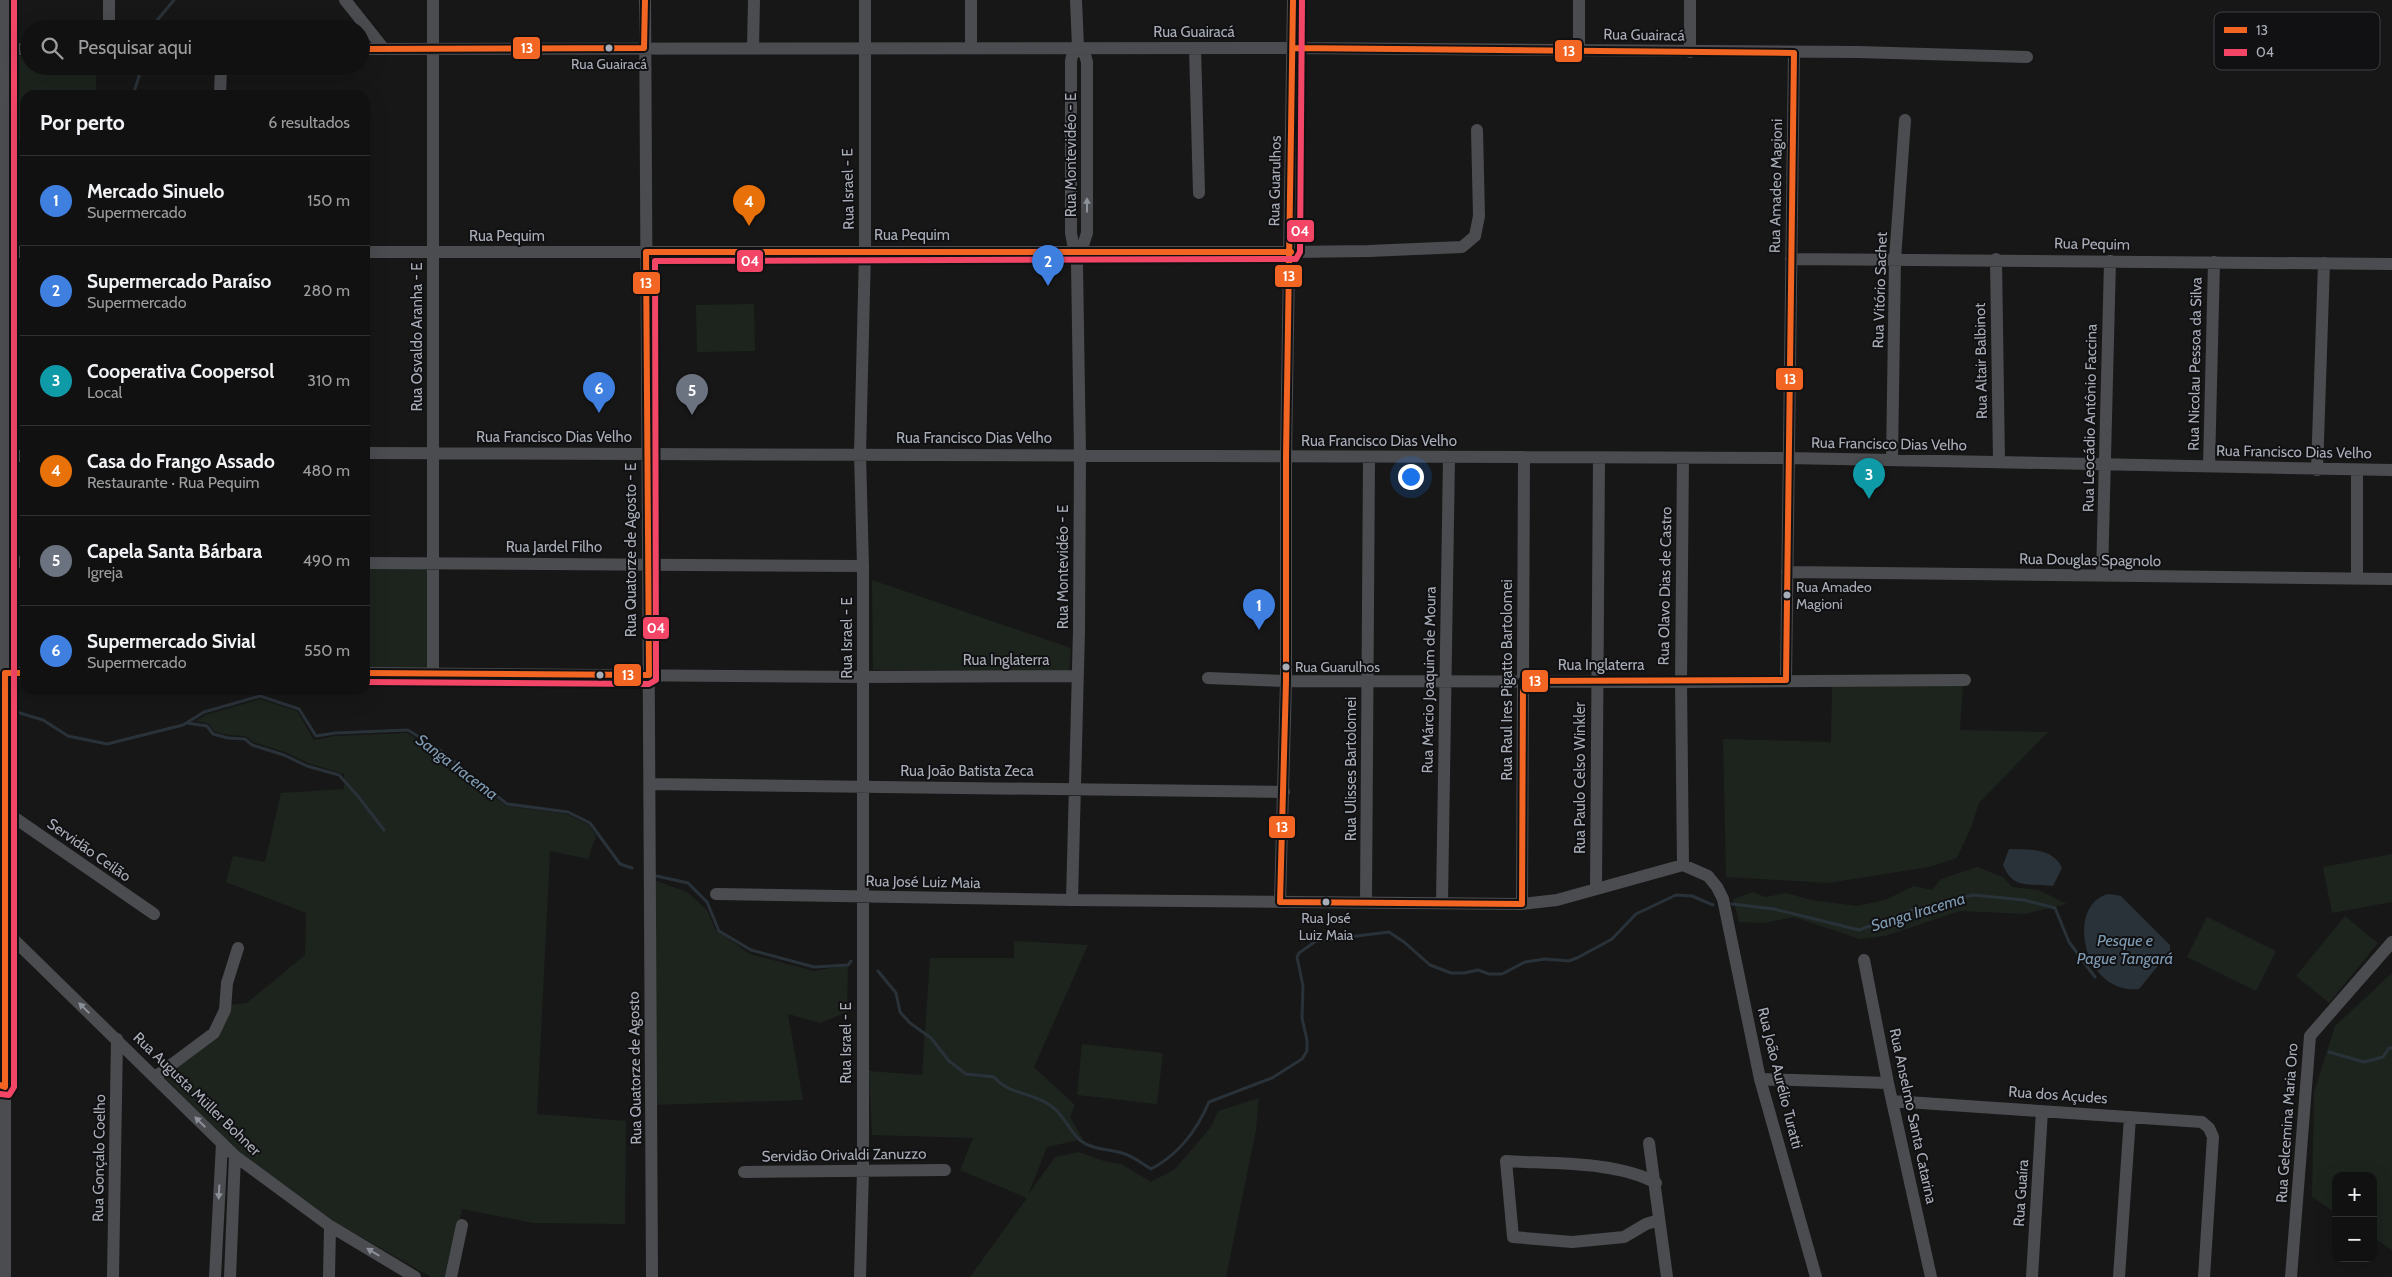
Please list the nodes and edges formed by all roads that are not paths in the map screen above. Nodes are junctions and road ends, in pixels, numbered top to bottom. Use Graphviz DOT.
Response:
graph roads {
  1 [pos="5,0"];
  2 [pos="109,0"];
  3 [pos="344,0"];
  4 [pos="434,0"];
  5 [pos="645,0"];
  6 [pos="754,0"];
  7 [pos="865,0"];
  8 [pos="971,0"];
  9 [pos="1076,0"];
  10 [pos="1294,0"];
  11 [pos="1579,0"];
  12 [pos="1690,0"];
  13 [pos="109,20"];
  14 [pos="361,20"];
  15 [pos="370,31"];
  16 [pos="370,48"];
  17 [pos="384,48"];
  18 [pos="433,48"];
  19 [pos="644,48"];
  20 [pos="754,48"];
  21 [pos="864,48"];
  22 [pos="971,48"];
  23 [pos="1078,48"];
  24 [pos="1195,48"];
  25 [pos="1293,48"];
  26 [pos="2,49"];
  27 [pos="20,49"];
  28 [pos="1579,50"];
  29 [pos="1690,52"];
  30 [pos="1794,53"];
  31 [pos="2026,57"];
  32 [pos="220,75"];
  33 [pos="220,90"];
  34 [pos="1905,120"];
  35 [pos="1477,130"];
  36 [pos="1199,193"];
  37 [pos="3,252"];
  38 [pos="20,252"];
  39 [pos="370,252"];
  40 [pos="433,252"];
  41 [pos="646,252"];
  42 [pos="865,252"];
  43 [pos="1291,252"];
  44 [pos="1077,256"];
  45 [pos="1791,259"];
  46 [pos="1895,259"];
  47 [pos="1996,259"];
  48 [pos="2110,261"];
  49 [pos="2214,262"];
  50 [pos="2324,263"];
  51 [pos="2392,264"];
  52 [pos="370,453"];
  53 [pos="433,453"];
  54 [pos="647,453"];
  55 [pos="860,454"];
  56 [pos="1080,454"];
  57 [pos="2,456"];
  58 [pos="20,456"];
  59 [pos="1286,457"];
  60 [pos="1369,457"];
  61 [pos="1449,457"];
  62 [pos="1524,457"];
  63 [pos="1599,458"];
  64 [pos="1683,458"];
  65 [pos="1788,458"];
  66 [pos="1892,460"];
  67 [pos="1999,462"];
  68 [pos="2105,464"];
  69 [pos="2209,466"];
  70 [pos="2317,470"];
  71 [pos="2357,470"];
  72 [pos="2392,470"];
  73 [pos="5,562"];
  74 [pos="20,562"];
  75 [pos="370,563"];
  76 [pos="433,563"];
  77 [pos="648,563"];
  78 [pos="863,566"];
  79 [pos="1787,572"];
  80 [pos="2102,576"];
  81 [pos="2357,579"];
  82 [pos="2392,579"];
  83 [pos="2,673"];
  84 [pos="20,673"];
  85 [pos="370,673"];
  86 [pos="433,674"];
  87 [pos="649,675"];
  88 [pos="1077,676"];
  89 [pos="863,677"];
  90 [pos="1208,678"];
  91 [pos="1368,680"];
  92 [pos="1445,680"];
  93 [pos="1786,680"];
  94 [pos="1965,680"];
  95 [pos="1286,681"];
  96 [pos="1523,681"];
  97 [pos="1597,681"];
  98 [pos="1681,682"];
  99 [pos="650,784"];
  100 [pos="862,787"];
  101 [pos="1075,788"];
  102 [pos="1284,792"];
  103 [pos="5,817"];
  104 [pos="650,859"];
  105 [pos="1683,865"];
  106 [pos="1596,888"];
  107 [pos="716,894"];
  108 [pos="863,897"];
  109 [pos="1072,900"];
  110 [pos="1366,901"];
  111 [pos="1280,902"];
  112 [pos="1442,902"];
  113 [pos="1522,904"];
  114 [pos="154,914"];
  115 [pos="2,928"];
  116 [pos="2392,942"];
  117 [pos="238,948"];
  118 [pos="1864,960"];
  119 [pos="117,1040"];
  120 [pos="155,1077"];
  121 [pos="1760,1079"];
  122 [pos="1888,1083"];
  123 [pos="2,1086"];
  124 [pos="1892,1101"];
  125 [pos="2042,1110"];
  126 [pos="2130,1116"];
  127 [pos="1649,1142"];
  128 [pos="222,1143"];
  129 [pos="235,1156"];
  130 [pos="864,1170"];
  131 [pos="944,1170"];
  132 [pos="744,1172"];
  133 [pos="1656,1183"];
  134 [pos="1659,1220"];
  135 [pos="462,1225"];
  136 [pos="330,1226"];
  137 [pos="5,1277"];
  138 [pos="113,1277"];
  139 [pos="216,1277"];
  140 [pos="230,1277"];
  141 [pos="329,1277"];
  142 [pos="415,1277"];
  143 [pos="451,1277"];
  144 [pos="652,1277"];
  145 [pos="860,1277"];
  146 [pos="1667,1277"];
  147 [pos="1816,1277"];
  148 [pos="1931,1277"];
  149 [pos="2032,1277"];
  150 [pos="2119,1277"];
  151 [pos="2204,1277"];
  152 [pos="2292,1277"];
  1 -- 26 [label="street"];
  2 -- 13 [label="street"];
  3 -- 14 [label="street"];
  4 -- 18 [label="street, Rua Osvaldo Aranha - E"];
  5 -- 19 [label="street, Rua Quatorze de Agosto - E"];
  6 -- 20 [label="street"];
  7 -- 21 [label="street, Rua Israel - E"];
  8 -- 22 [label="street"];
  9 -- 23 [label="street, Rua Montevidéo - E"];
  10 -- 25 [label="street, Rua Guarulhos"];
  11 -- 28 [label="street"];
  12 -- 29 [label="street"];
  15 -- 17 [label="street"];
  16 -- 17 [label="street, Rua Guairacá"];
  17 -- 18 [label="street, Rua Guairacá"];
  18 -- 19 [label="street, Rua Guairacá"];
  18 -- 40 [label="street, Rua Osvaldo Aranha - E"];
  19 -- 20 [label="street, Rua Guairacá"];
  19 -- 41 [label="street, Rua Quatorze de Agosto - E"];
  20 -- 21 [label="street, Rua Guairacá"];
  21 -- 22 [label="street, Rua Guairacá"];
  21 -- 42 [label="street, Rua Israel - E"];
  22 -- 23 [label="street, Rua Guairacá"];
  23 -- 24 [label="street, Rua Guairacá"];
  23 -- 44 [label="street, Rua Montevidéo - E"];
  24 -- 25 [label="street, Rua Guairacá"];
  24 -- 36 [label="street"];
  25 -- 28 [label="street, Rua Guairacá"];
  25 -- 43 [label="street, Rua Guarulhos"];
  26 -- 27 [label="street"];
  26 -- 37 [label="street"];
  28 -- 29 [label="street, Rua Guairacá"];
  29 -- 30 [label="street, Rua Guairacá"];
  30 -- 31 [label="street, Rua Guairacá"];
  30 -- 45 [label="street, Rua Amadeo Magioni"];
  32 -- 33 [label="street"];
  34 -- 46 [label="street, Rua Vitório Sachet"];
  35 -- 43 [label="street, Rua Pequim"];
  37 -- 38 [label="street"];
  37 -- 57 [label="street"];
  39 -- 40 [label="street, Rua Pequim"];
  40 -- 41 [label="street, Rua Pequim"];
  40 -- 53 [label="street, Rua Osvaldo Aranha - E"];
  41 -- 42 [label="street, Rua Pequim"];
  41 -- 54 [label="street, Rua Quatorze de Agosto - E"];
  42 -- 44 [label="street, Rua Pequim"];
  42 -- 55 [label="street, Rua Israel - E"];
  43 -- 44 [label="street, Rua Pequim"];
  43 -- 59 [label="street, Rua Guarulhos"];
  44 -- 56 [label="street, Rua Montevidéo - E"];
  45 -- 46 [label="street, Rua Pequim"];
  45 -- 65 [label="street, Rua Amadeo Magioni"];
  46 -- 47 [label="street, Rua Pequim"];
  46 -- 66 [label="street, Rua Vitório Sachet"];
  47 -- 48 [label="street, Rua Pequim"];
  47 -- 67 [label="street, Rua Altair Balbinot"];
  48 -- 49 [label="street, Rua Pequim"];
  48 -- 68 [label="street, Rua Leocádio Antônio Faccina"];
  49 -- 50 [label="street, Rua Pequim"];
  49 -- 69 [label="street, Rua Nicolau Pessoa da Silva"];
  50 -- 51 [label="street, Rua Pequim"];
  50 -- 70 [label="street"];
  52 -- 53 [label="street, Rua Francisco Dias Velho"];
  53 -- 54 [label="street, Rua Francisco Dias Velho"];
  53 -- 76 [label="street, Rua Osvaldo Aranha - E"];
  54 -- 55 [label="street, Rua Francisco Dias Velho"];
  54 -- 77 [label="street, Rua Quatorze de Agosto - E"];
  55 -- 56 [label="street, Rua Francisco Dias Velho"];
  55 -- 78 [label="street, Rua Israel - E"];
  56 -- 59 [label="street, Rua Francisco Dias Velho"];
  56 -- 88 [label="street, Rua Montevidéo - E"];
  57 -- 58 [label="street"];
  57 -- 73 [label="street"];
  59 -- 60 [label="street, Rua Francisco Dias Velho"];
  59 -- 95 [label="street, Rua Guarulhos"];
  60 -- 61 [label="street, Rua Francisco Dias Velho"];
  60 -- 91 [label="street, Rua Ulisses Bartolomei"];
  61 -- 62 [label="street, Rua Francisco Dias Velho"];
  61 -- 92 [label="street, Rua Márcio Joaquim de Moura"];
  62 -- 63 [label="street, Rua Francisco Dias Velho"];
  62 -- 96 [label="street, Rua Raul Ires Pigatto Bartolomei"];
  63 -- 64 [label="street, Rua Francisco Dias Velho"];
  63 -- 97 [label="street, Rua Paulo Celso Winkler"];
  64 -- 65 [label="street, Rua Francisco Dias Velho"];
  64 -- 98 [label="street, Rua Olavo Dias de Castro"];
  65 -- 66 [label="street, Rua Francisco Dias Velho"];
  65 -- 79 [label="street, Rua Amadeo Magioni"];
  66 -- 67 [label="street, Rua Francisco Dias Velho"];
  67 -- 68 [label="street, Rua Francisco Dias Velho"];
  68 -- 69 [label="street, Rua Francisco Dias Velho"];
  68 -- 80 [label="street, Rua Leocádio Antônio Faccina"];
  69 -- 70 [label="street, Rua Francisco Dias Velho"];
  70 -- 71 [label="street, Rua Francisco Dias Velho"];
  71 -- 72 [label="street, Rua Francisco Dias Velho"];
  71 -- 81 [label="street"];
  73 -- 74 [label="street"];
  73 -- 83 [label="street"];
  75 -- 76 [label="street, Rua Jardel Filho"];
  76 -- 77 [label="street, Rua Jardel Filho"];
  76 -- 86 [label="street, Rua Osvaldo Aranha - E"];
  77 -- 78 [label="street, Rua Jardel Filho"];
  77 -- 87 [label="street, Rua Quatorze de Agosto - E"];
  78 -- 89 [label="street, Rua Israel - E"];
  79 -- 80 [label="street, Rua Douglas Spagnolo"];
  79 -- 93 [label="street, Rua Amadeo Magioni"];
  80 -- 81 [label="street, Rua Douglas Spagnolo"];
  81 -- 82 [label="street, Rua Douglas Spagnolo"];
  83 -- 84 [label="street"];
  83 -- 103 [label="street"];
  85 -- 86 [label="street, Rua Inglaterra"];
  86 -- 87 [label="street, Rua Inglaterra"];
  87 -- 89 [label="street, Rua Inglaterra"];
  87 -- 99 [label="street, Rua Quatorze de Agosto - E"];
  88 -- 89 [label="street, Rua Inglaterra"];
  88 -- 101 [label="street, Rua Montevidéo - E"];
  89 -- 100 [label="street, Rua Israel - E"];
  90 -- 95 [label="street, Rua Inglaterra"];
  91 -- 92 [label="street, Rua Inglaterra"];
  91 -- 95 [label="street, Rua Inglaterra"];
  91 -- 110 [label="street, Rua Ulisses Bartolomei"];
  92 -- 96 [label="street, Rua Inglaterra"];
  92 -- 112 [label="street, Rua Márcio Joaquim de Moura"];
  93 -- 94 [label="street, Rua Inglaterra"];
  93 -- 98 [label="street, Rua Inglaterra"];
  95 -- 102 [label="street, Rua Guarulhos"];
  96 -- 97 [label="street, Rua Inglaterra"];
  96 -- 113 [label="street, Rua Raul Ires Pigatto Bartolomei"];
  97 -- 98 [label="street, Rua Inglaterra"];
  97 -- 106 [label="street, Rua Paulo Celso Winkler"];
  98 -- 105 [label="street, Rua Olavo Dias de Castro"];
  99 -- 100 [label="street, Rua João Batista Zeca"];
  99 -- 104 [label="street, Rua Quatorze de Agosto - E"];
  100 -- 101 [label="street, Rua João Batista Zeca"];
  100 -- 108 [label="street, Rua Israel - E"];
  101 -- 102 [label="street, Rua João Batista Zeca"];
  101 -- 109 [label="street, Rua Montevidéo - E"];
  102 -- 111 [label="street, Rua Guarulhos"];
  103 -- 114 [label="street, Servidão Ceilão"];
  103 -- 115 [label="street"];
  104 -- 144 [label="street, Rua Quatorze de Agosto"];
  105 -- 106 [label="street, Rua José Luiz Maia"];
  105 -- 121 [label="street, Rua João Aurélio Turatti"];
  106 -- 113 [label="street, Rua José Luiz Maia"];
  107 -- 108 [label="street, Rua José Luiz Maia"];
  108 -- 109 [label="street, Rua José Luiz Maia"];
  108 -- 130 [label="street, Rua Israel - E"];
  109 -- 111 [label="street, Rua José Luiz Maia"];
  110 -- 111 [label="street, Rua José Luiz Maia"];
  110 -- 112 [label="street, Rua José Luiz Maia"];
  112 -- 113 [label="street, Rua José Luiz Maia"];
  119 -- 115 [label="street, Rua Augusta Müller Bohner, one-way"];
  115 -- 123 [label="street"];
  116 -- 152 [label="street, Rua Gelcemina Maria Oro"];
  117 -- 120 [label="street"];
  118 -- 122 [label="street, Rua Anselmo Santa Catarina"];
  119 -- 120 [label="street, Rua Augusta Müller Bohner"];
  119 -- 138 [label="street, Rua Gonçalo Coelho"];
  128 -- 120 [label="street, Rua Augusta Müller Bohner, one-way"];
  121 -- 122 [label="street"];
  121 -- 147 [label="street, Rua João Aurélio Turatti"];
  122 -- 124 [label="street, Rua Anselmo Santa Catarina"];
  123 -- 137 [label="street"];
  124 -- 125 [label="street, Rua dos Açudes"];
  124 -- 148 [label="street, Rua Anselmo Santa Catarina"];
  125 -- 126 [label="street, Rua dos Açudes"];
  125 -- 149 [label="street, Rua Guaíra"];
  126 -- 150 [label="street"];
  126 -- 151 [label="street, Rua dos Açudes"];
  127 -- 133 [label="street"];
  128 -- 129 [label="street, Rua Augusta Müller Bohner"];
  128 -- 139 [label="street, one-way"];
  129 -- 136 [label="street, Rua Augusta Müller Bohner"];
  129 -- 140 [label="street"];
  130 -- 131 [label="street, Servidão Orivaldi Zanuzzo"];
  130 -- 132 [label="street, Servidão Orivaldi Zanuzzo"];
  130 -- 145 [label="street, Rua Israel - E"];
  133 -- 134 [label="street"];
  133 -- 134 [label="street"];
  134 -- 146 [label="street"];
  135 -- 143 [label="street"];
  136 -- 141 [label="street"];
  142 -- 136 [label="street, Rua Augusta Müller Bohner, one-way"];
}
